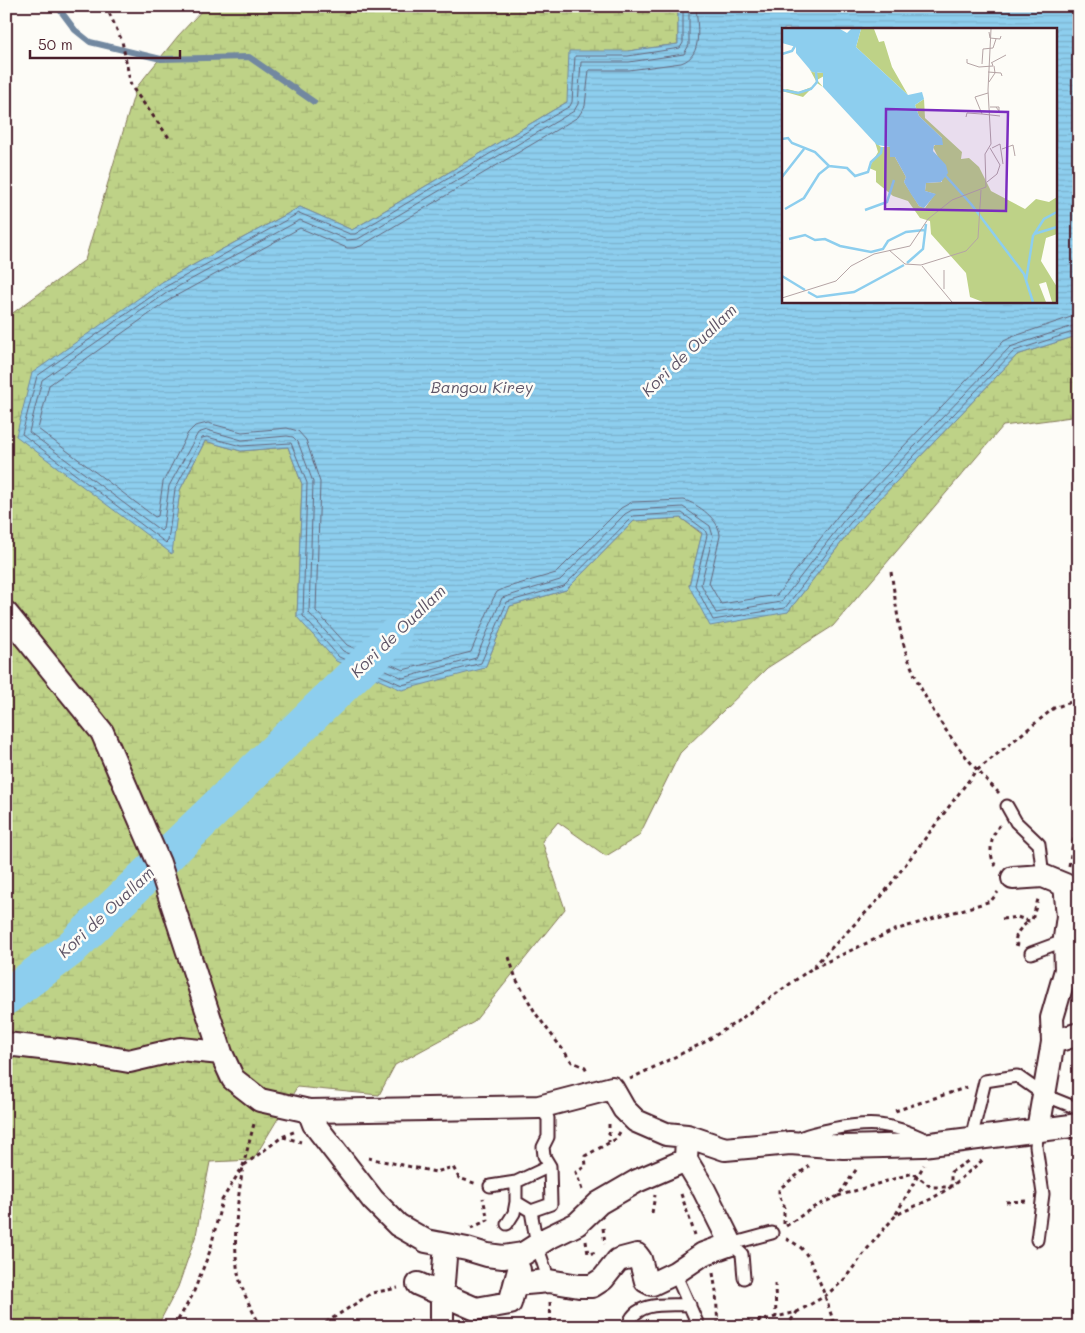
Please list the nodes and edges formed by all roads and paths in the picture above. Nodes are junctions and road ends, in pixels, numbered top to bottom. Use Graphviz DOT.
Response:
graph roads {
  1 [pos="106,6"];
  2 [pos="170,139"];
  3 [pos="891,572"];
  4 [pos="6,613"];
  5 [pos="1079,699"];
  6 [pos="977,771"];
  7 [pos="1007,806"];
  8 [pos="1079,808"];
  9 [pos="1016,822"];
  10 [pos="1044,876"];
  11 [pos="1013,878"];
  12 [pos="1072,880"];
  13 [pos="1002,919"];
  14 [pos="1029,921"];
  15 [pos="1072,936"];
  16 [pos="1031,953"];
  17 [pos="509,958"];
  18 [pos="811,970"];
  19 [pos="1079,1034"];
  20 [pos="1053,1042"];
  21 [pos="6,1044"];
  22 [pos="221,1053"];
  23 [pos="985,1081"];
  24 [pos="605,1090"];
  25 [pos="1044,1095"];
  26 [pos="260,1100"];
  27 [pos="539,1107"];
  28 [pos="1079,1109"];
  29 [pos="309,1111"];
  30 [pos="893,1112"];
  31 [pos="636,1121"];
  32 [pos="1079,1125"];
  33 [pos="1038,1130"];
  34 [pos="687,1136"];
  35 [pos="986,1141"];
  36 [pos="790,1143"];
  37 [pos="936,1144"];
  38 [pos="872,1146"];
  39 [pos="336,1151"];
  40 [pos="686,1160"];
  41 [pos="813,1164"];
  42 [pos="243,1166"];
  43 [pos="550,1166"];
  44 [pos="918,1176"];
  45 [pos="516,1182"];
  46 [pos="486,1186"];
  47 [pos="951,1187"];
  48 [pos="838,1196"];
  49 [pos="1042,1200"];
  50 [pos="516,1202"];
  51 [pos="1006,1202"];
  52 [pos="531,1211"];
  53 [pos="896,1215"];
  54 [pos="585,1216"];
  55 [pos="507,1224"];
  56 [pos="772,1233"];
  57 [pos="1037,1240"];
  58 [pos="731,1244"];
  59 [pos="446,1245"];
  60 [pos="530,1250"];
  61 [pos="618,1260"];
  62 [pos="675,1273"];
  63 [pos="744,1278"];
  64 [pos="549,1281"];
  65 [pos="775,1283"];
  66 [pos="418,1284"];
  67 [pos="515,1284"];
  68 [pos="442,1294"];
  69 [pos="825,1296"];
  70 [pos="690,1305"];
  71 [pos="797,1312"];
  72 [pos="776,1317"];
  73 [pos="174,1327"];
  74 [pos="261,1327"];
  75 [pos="319,1327"];
  76 [pos="442,1327"];
  77 [pos="628,1327"];
  78 [pos="699,1327"];
  79 [pos="734,1327"];
  80 [pos="786,1327"];
  81 [pos="835,1327"];
  1 -- 2 [label="path"];
  3 -- 6 [label="path"];
  4 -- 22 [label="street"];
  5 -- 6 [label="path"];
  6 -- 7 [label="path"];
  6 -- 18 [label="path"];
  7 -- 9 [label="lane"];
  8 -- 12 [label="path"];
  9 -- 10 [label="lane"];
  9 -- 11 [label="path"];
  10 -- 11 [label="street"];
  10 -- 12 [label="street"];
  10 -- 14 [label="path"];
  11 -- 18 [label="path"];
  12 -- 15 [label="street"];
  13 -- 14 [label="path"];
  14 -- 16 [label="path"];
  15 -- 16 [label="lane"];
  15 -- 20 [label="street"];
  17 -- 24 [label="path"];
  18 -- 24 [label="path"];
  19 -- 20 [label="street"];
  20 -- 25 [label="street"];
  21 -- 22 [label="street"];
  22 -- 26 [label="street"];
  23 -- 25 [label="lane"];
  23 -- 30 [label="path"];
  23 -- 35 [label="lane"];
  24 -- 27 [label="street"];
  24 -- 31 [label="street"];
  25 -- 28 [label="lane"];
  25 -- 33 [label="street"];
  26 -- 29 [label="street"];
  26 -- 42 [label="path"];
  27 -- 29 [label="street"];
  27 -- 43 [label="lane"];
  29 -- 39 [label="street"];
  31 -- 34 [label="street"];
  31 -- 54 [label="path"];
  32 -- 33 [label="street"];
  33 -- 35 [label="street"];
  33 -- 49 [label="lane"];
  34 -- 36 [label="street"];
  34 -- 40 [label="street"];
  35 -- 37 [label="street"];
  35 -- 47 [label="path"];
  35 -- 47 [label="path"];
  36 -- 37 [label="lane"];
  36 -- 38 [label="street"];
  37 -- 38 [label="street"];
  37 -- 44 [label="path"];
  38 -- 48 [label="path"];
  39 -- 46 [label="path"];
  39 -- 59 [label="street"];
  40 -- 54 [label="street"];
  40 -- 58 [label="street"];
  41 -- 48 [label="path"];
  42 -- 73 [label="path"];
  42 -- 74 [label="path"];
  43 -- 45 [label="lane"];
  43 -- 52 [label="lane"];
  44 -- 47 [label="path"];
  44 -- 48 [label="path"];
  44 -- 53 [label="path"];
  45 -- 46 [label="lane"];
  45 -- 50 [label="lane"];
  46 -- 59 [label="path"];
  47 -- 53 [label="path"];
  49 -- 51 [label="path"];
  49 -- 57 [label="lane"];
  50 -- 52 [label="lane"];
  50 -- 55 [label="lane"];
  52 -- 60 [label="lane"];
  53 -- 69 [label="path"];
  54 -- 60 [label="street"];
  54 -- 61 [label="path"];
  56 -- 58 [label="lane"];
  56 -- 69 [label="path"];
  58 -- 62 [label="street"];
  58 -- 63 [label="lane"];
  59 -- 60 [label="street"];
  59 -- 68 [label="street"];
  60 -- 64 [label="lane"];
  60 -- 67 [label="street"];
  61 -- 62 [label="street"];
  61 -- 64 [label="street"];
  62 -- 70 [label="lane"];
  64 -- 67 [label="street"];
  65 -- 72 [label="path"];
  66 -- 68 [label="street"];
  66 -- 75 [label="path"];
  67 -- 68 [label="street"];
  68 -- 76 [label="street"];
  69 -- 71 [label="path"];
  69 -- 81 [label="path"];
  70 -- 77 [label="lane"];
  70 -- 78 [label="lane"];
  71 -- 72 [label="path"];
  71 -- 80 [label="path"];
  72 -- 79 [label="path"];
}
